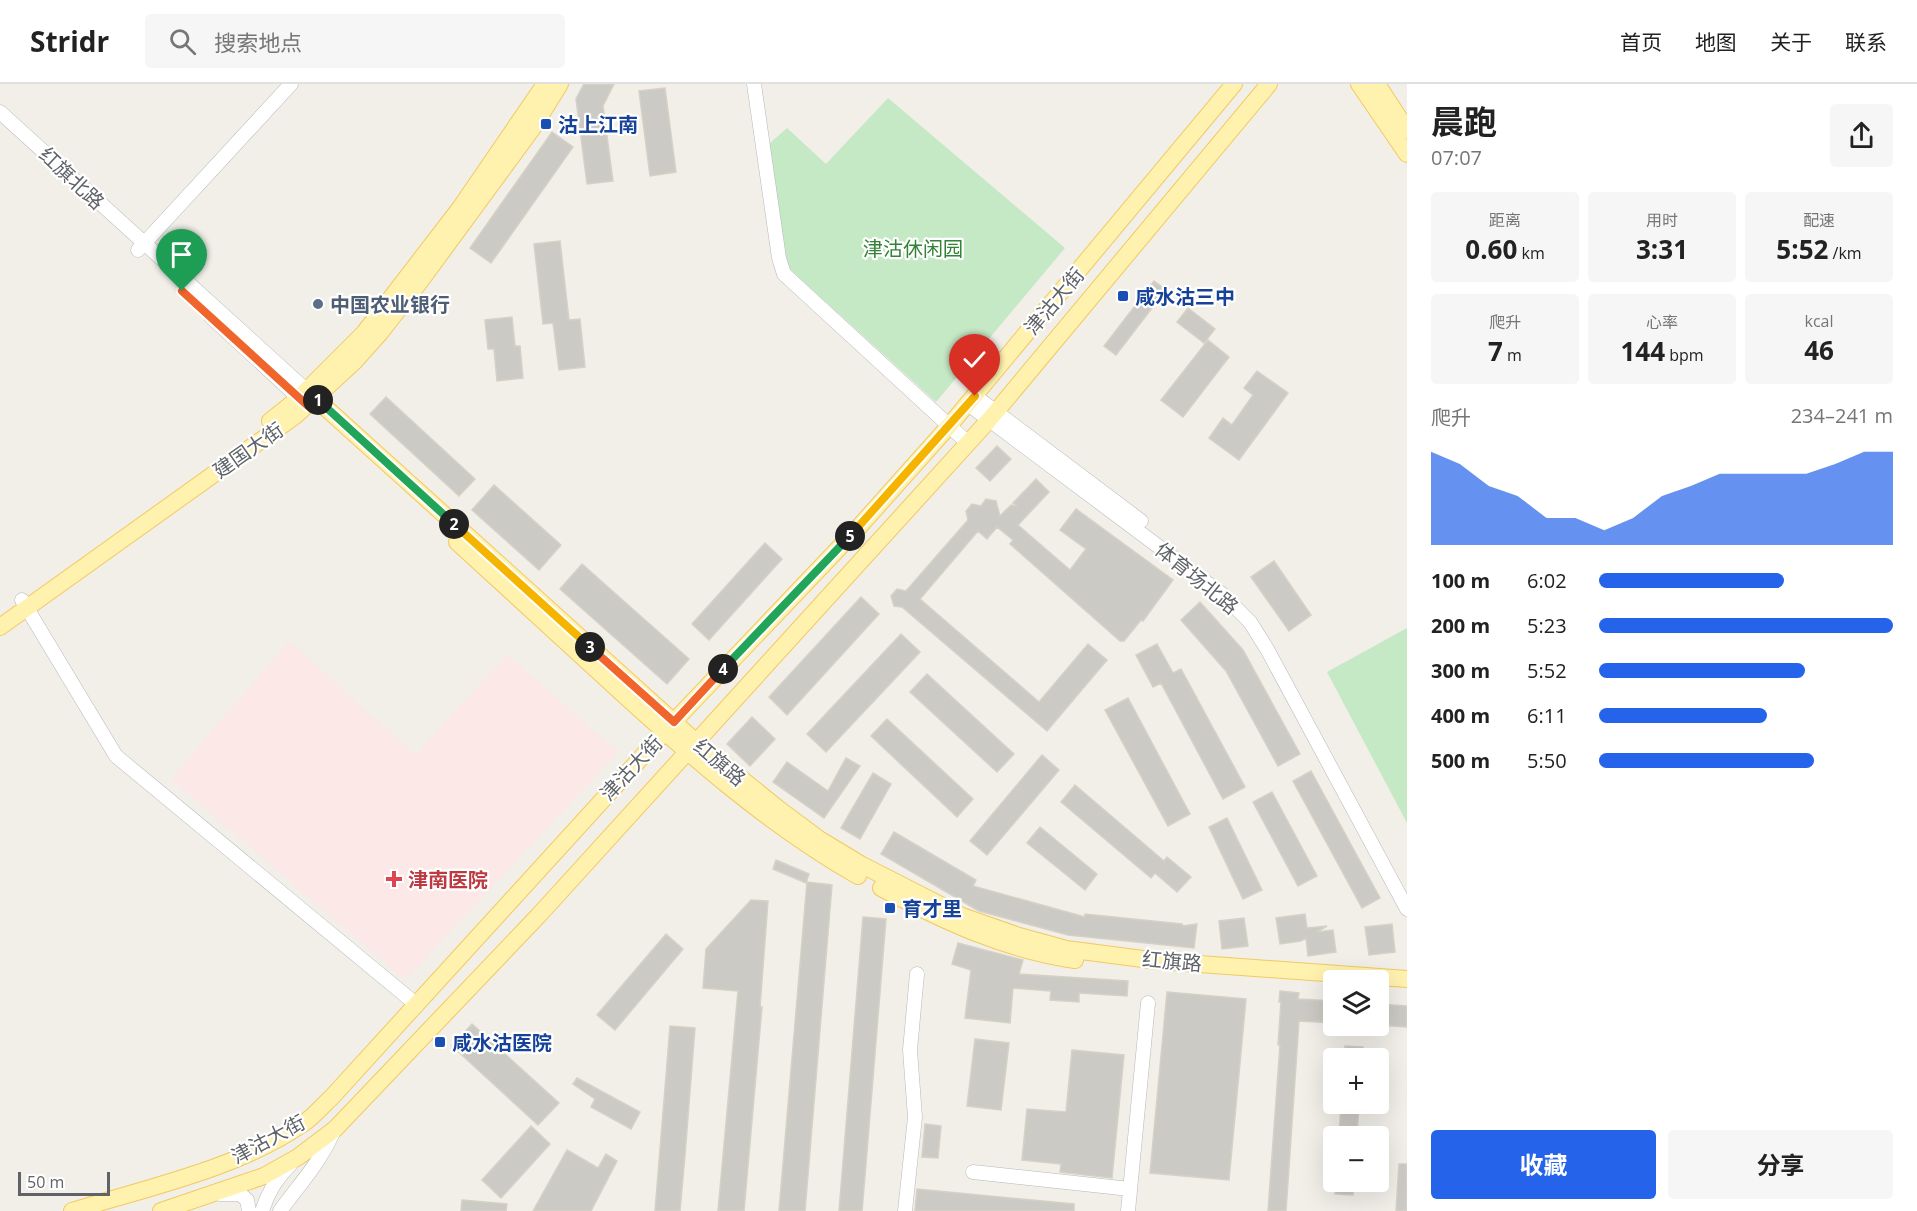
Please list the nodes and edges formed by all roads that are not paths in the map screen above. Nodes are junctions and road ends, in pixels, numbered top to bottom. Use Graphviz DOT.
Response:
graph roads {
  1 [pos="291,84"];
  2 [pos="545,84"];
  3 [pos="560,84"];
  4 [pos="754,84"];
  5 [pos="1234,84"];
  6 [pos="1269,84"];
  7 [pos="1359,84"];
  8 [pos="1377,84"];
  9 [pos="0,112"];
  10 [pos="0,123"];
  11 [pos="1407,130"];
  12 [pos="1407,154"];
  13 [pos="141,247"];
  14 [pos="307,398"];
  15 [pos="971,400"];
  16 [pos="992,416"];
  17 [pos="949,426"];
  18 [pos="968,442"];
  19 [pos="24,604"];
  20 [pos="0,616"];
  21 [pos="0,627"];
  22 [pos="669,727"];
  23 [pos="689,746"];
  24 [pos="643,755"];
  25 [pos="712,764"];
  26 [pos="665,776"];
  27 [pos="1407,892"];
  28 [pos="1407,909"];
  29 [pos="917,974"];
  30 [pos="1407,979"];
  31 [pos="1323,982"];
  32 [pos="1389,987"];
  33 [pos="1407,988"];
  34 [pos="1148,1003"];
  35 [pos="417,1005"];
  36 [pos="335,1129"];
  37 [pos="298,1156"];
  38 [pos="973,1172"];
  39 [pos="1130,1189"];
  40 [pos="206,1196"];
  41 [pos="72,1211"];
  42 [pos="161,1211"];
  43 [pos="249,1211"];
  44 [pos="262,1211"];
  45 [pos="280,1211"];
  46 [pos="905,1211"];
  47 [pos="1128,1211"];
  1 -- 13 [label="street"];
  2 -- 14 [label="main road, 建国大街"];
  3 -- 14 [label="main road, 建国大街"];
  4 -- 17 [label="street"];
  5 -- 15 [label="main road, 津沽大街"];
  6 -- 16 [label="main road, 津沽大街"];
  7 -- 12 [label="main road"];
  8 -- 11 [label="main road"];
  9 -- 13 [label="street, 红旗北路"];
  10 -- 13 [label="street, 红旗北路"];
  13 -- 14 [label="street, 红旗路"];
  14 -- 19 [label="main road, 建国大街"];
  14 -- 22 [label="main road, 红旗路"];
  15 -- 16 [label="street, 体育场北路"];
  15 -- 17 [label="main road, 津沽大街"];
  16 -- 18 [label="main road, 津沽大街"];
  16 -- 27 [label="street, 体育场北路"];
  16 -- 28 [label="street, 体育场北路"];
  17 -- 18 [label="street"];
  17 -- 22 [label="main road, 津沽大街"];
  18 -- 23 [label="main road, 津沽大街"];
  19 -- 20 [label="main road, 建国大街"];
  19 -- 21 [label="main road, 建国大街"];
  19 -- 35 [label="street"];
  22 -- 23 [label="main road, 红旗路"];
  22 -- 24 [label="main road, 津沽大街"];
  23 -- 24 [label="main road"];
  23 -- 25 [label="main road, 红旗路"];
  23 -- 26 [label="main road, 津沽大街"];
  24 -- 35 [label="main road, 津沽大街"];
  25 -- 26 [label="main road"];
  25 -- 30 [label="main road, 红旗路"];
  25 -- 31 [label="main road, 红旗路"];
  26 -- 36 [label="main road, 津沽大街"];
  29 -- 46 [label="street"];
  32 -- 33 [label="main road"];
  34 -- 39 [label="street"];
  35 -- 41 [label="main road, 津沽大街"];
  36 -- 37 [label="main road, 津沽大街"];
  36 -- 45 [label="street"];
  37 -- 40 [label="main road, 津沽大街"];
  37 -- 44 [label="street"];
  38 -- 39 [label="street"];
  39 -- 47 [label="street"];
  40 -- 42 [label="main road, 津沽大街"];
  40 -- 43 [label="street"];
}
